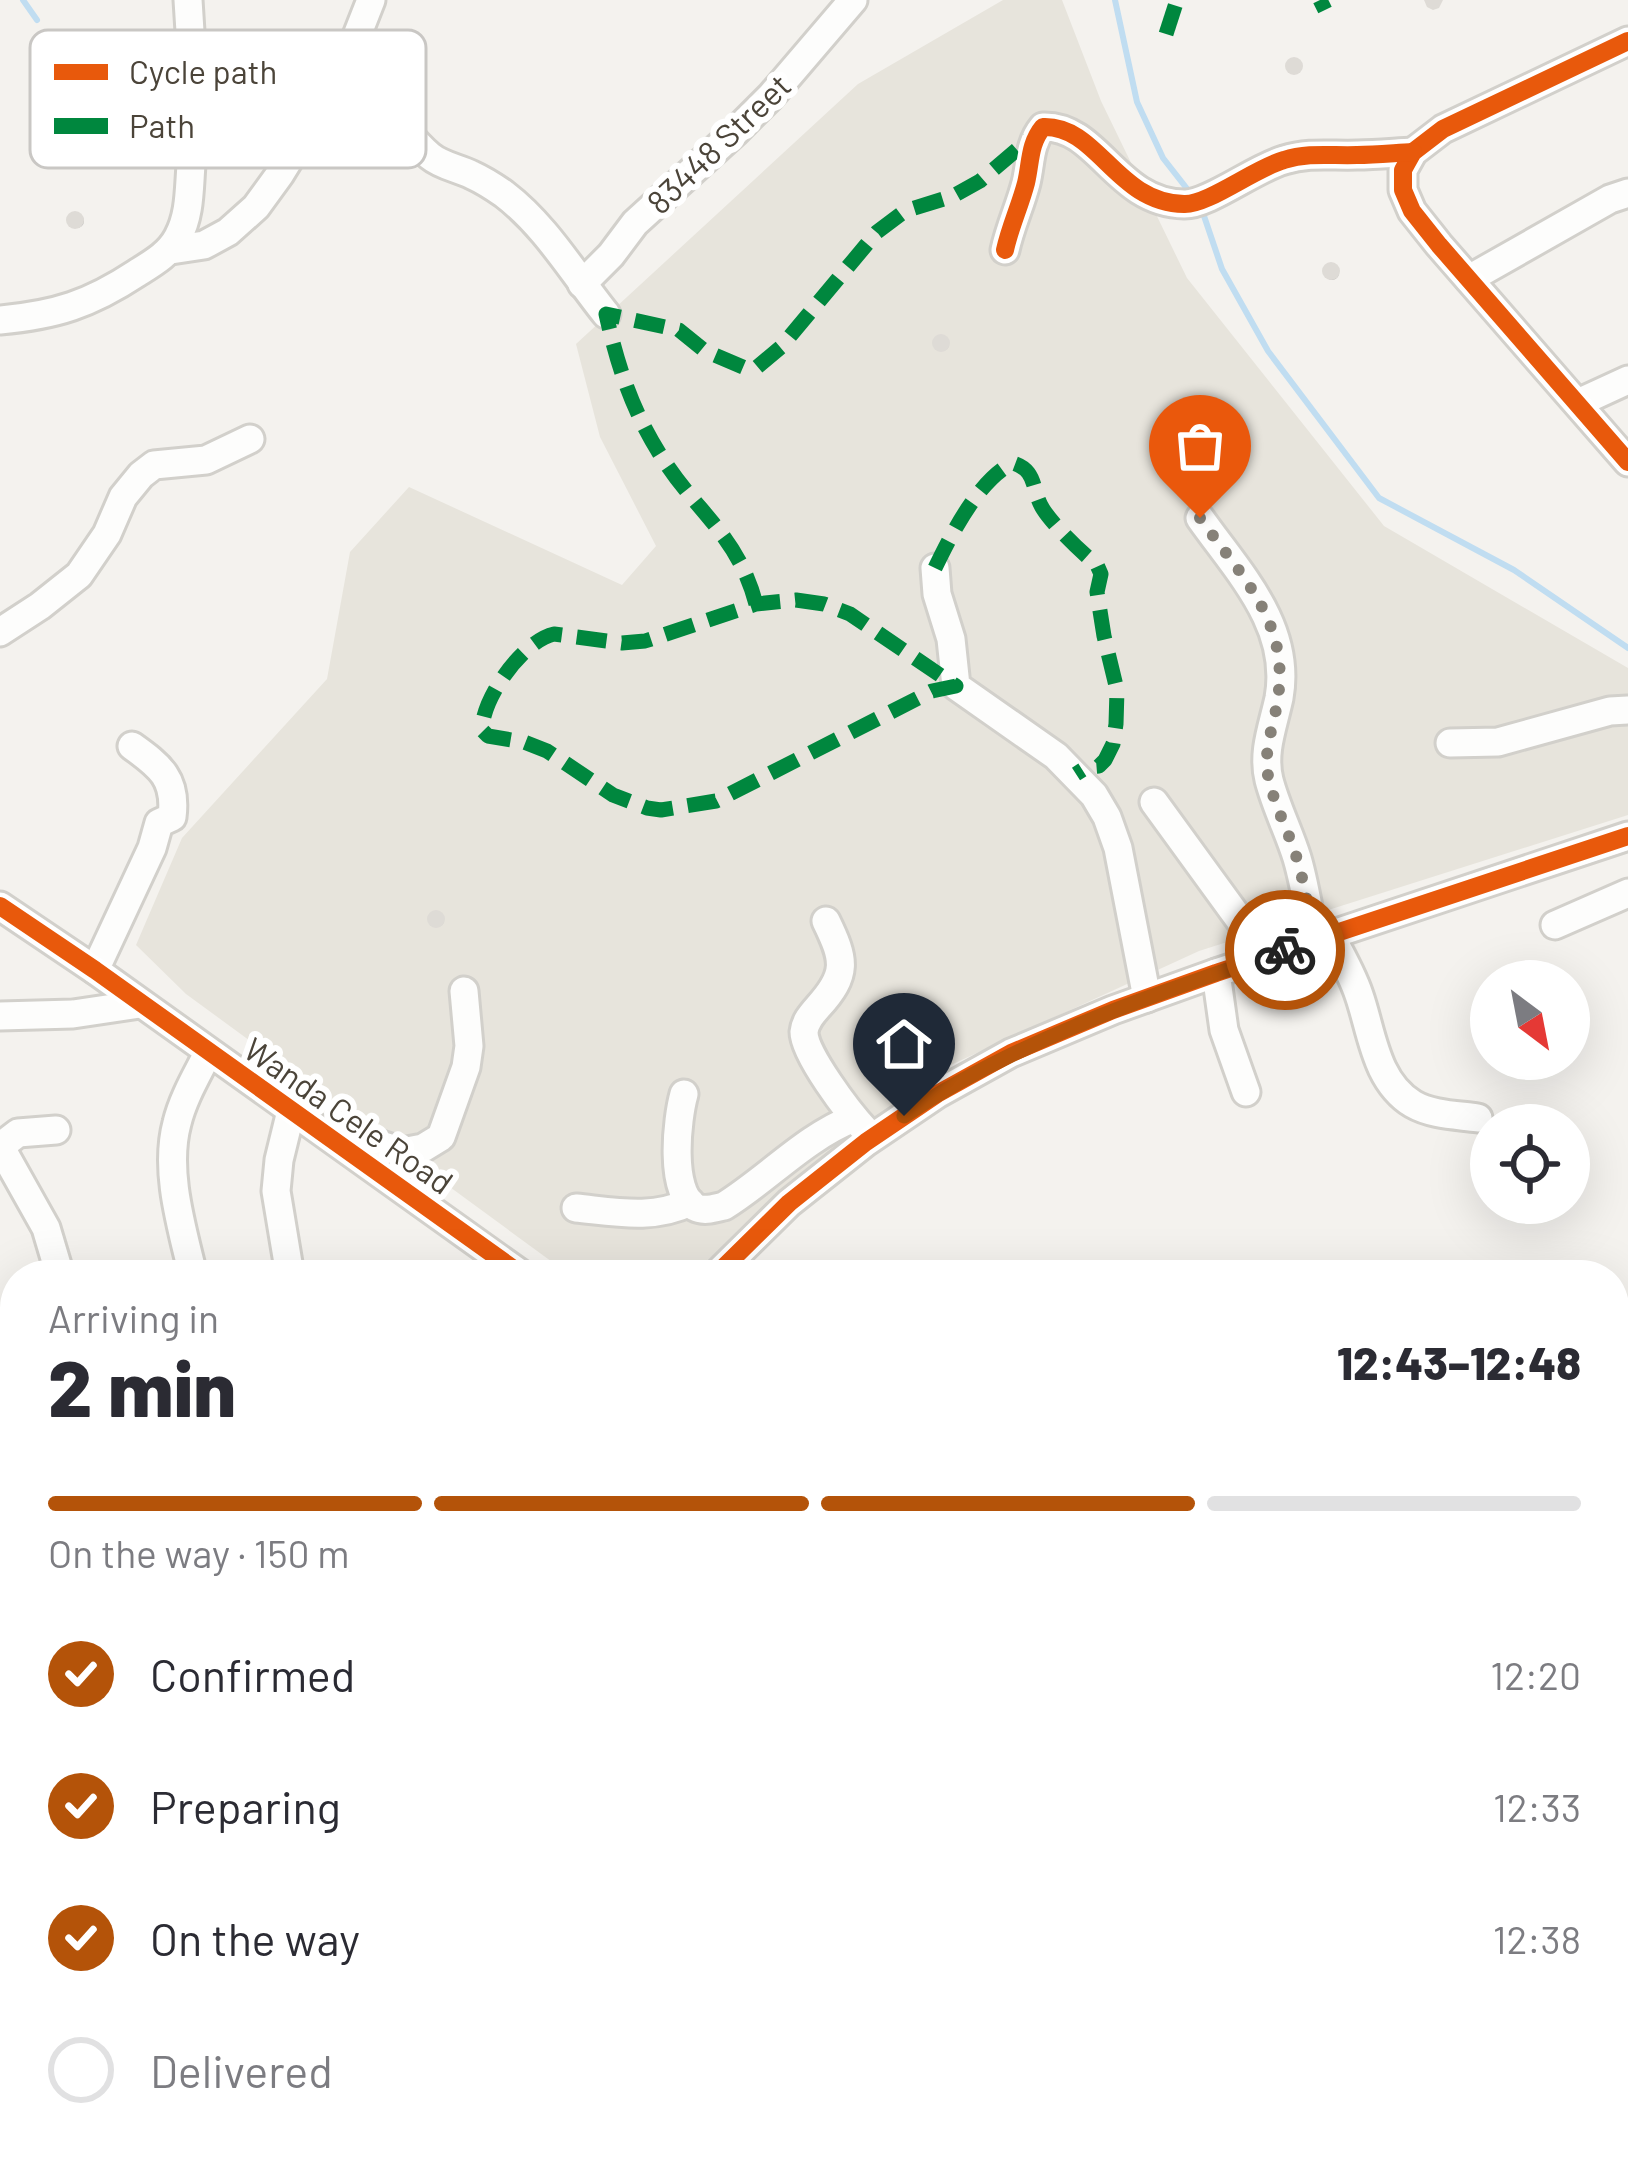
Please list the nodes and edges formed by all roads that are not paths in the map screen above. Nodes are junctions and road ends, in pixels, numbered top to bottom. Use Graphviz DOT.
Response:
graph roads {
  1 [pos="188,0"];
  2 [pos="371,0"];
  3 [pos="853,0"];
  4 [pos="190,30"];
  5 [pos="359,30"];
  6 [pos="1628,41"];
  7 [pos="426,152"];
  8 [pos="1413,152"];
  9 [pos="190,168"];
  10 [pos="284,168"];
  11 [pos="1628,193"];
  12 [pos="171,250"];
  13 [pos="1005,250"];
  14 [pos="1469,279"];
  15 [pos="582,284"];
  16 [pos="606,314"];
  17 [pos="0,320"];
  18 [pos="1628,380"];
  19 [pos="1578,403"];
  20 [pos="250,439"];
  21 [pos="1628,462"];
  22 [pos="1200,518"];
  23 [pos="935,568"];
  24 [pos="0,632"];
  25 [pos="1628,710"];
  26 [pos="1450,743"];
  27 [pos="132,746"];
  28 [pos="1154,802"];
  29 [pos="1628,836"];
  30 [pos="1628,893"];
  31 [pos="0,906"];
  32 [pos="826,921"];
  33 [pos="1555,925"];
  34 [pos="1322,938"];
  35 [pos="1267,956"];
  36 [pos="94,970"];
  37 [pos="1216,973"];
  38 [pos="464,991"];
  39 [pos="1148,998"];
  40 [pos="140,1004"];
  41 [pos="0,1016"];
  42 [pos="208,1053"];
  43 [pos="1246,1092"];
  44 [pos="684,1094"];
  45 [pos="291,1111"];
  46 [pos="1470,1117"];
  47 [pos="863,1128"];
  48 [pos="315,1129"];
  49 [pos="56,1130"];
  50 [pos="2,1153"];
  51 [pos="690,1202"];
  52 [pos="576,1208"];
  53 [pos="56,1260"];
  54 [pos="190,1260"];
  55 [pos="288,1260"];
  56 [pos="500,1260"];
  57 [pos="731,1260"];
  1 -- 4 [label="street"];
  2 -- 5 [label="street"];
  3 -- 15 [label="street, 83448 Street"];
  6 -- 8 [label="street"];
  7 -- 15 [label="street"];
  8 -- 13 [label="street"];
  8 -- 14 [label="street"];
  9 -- 12 [label="street"];
  10 -- 12 [label="street"];
  11 -- 14 [label="street"];
  12 -- 17 [label="street"];
  14 -- 19 [label="street"];
  15 -- 16 [label="street"];
  18 -- 19 [label="street"];
  19 -- 21 [label="street"];
  20 -- 24 [label="street"];
  22 -- 34 [label="street"];
  23 -- 39 [label="street"];
  25 -- 26 [label="street"];
  27 -- 36 [label="street"];
  28 -- 35 [label="street"];
  29 -- 34 [label="street"];
  30 -- 33 [label="street"];
  31 -- 36 [label="street, Wanda Cele Road"];
  32 -- 47 [label="street"];
  34 -- 35 [label="street"];
  34 -- 46 [label="street"];
  35 -- 37 [label="street"];
  36 -- 40 [label="street, Wanda Cele Road"];
  37 -- 39 [label="street"];
  37 -- 43 [label="street"];
  38 -- 48 [label="street"];
  39 -- 47 [label="street"];
  40 -- 41 [label="street"];
  40 -- 42 [label="street, Wanda Cele Road"];
  42 -- 45 [label="street, Wanda Cele Road"];
  42 -- 54 [label="street"];
  44 -- 51 [label="street"];
  45 -- 48 [label="street, Wanda Cele Road"];
  45 -- 55 [label="street"];
  47 -- 51 [label="street"];
  47 -- 57 [label="street"];
  48 -- 56 [label="street, Wanda Cele Road"];
  49 -- 50 [label="street"];
  50 -- 53 [label="street"];
  51 -- 52 [label="street"];
}
